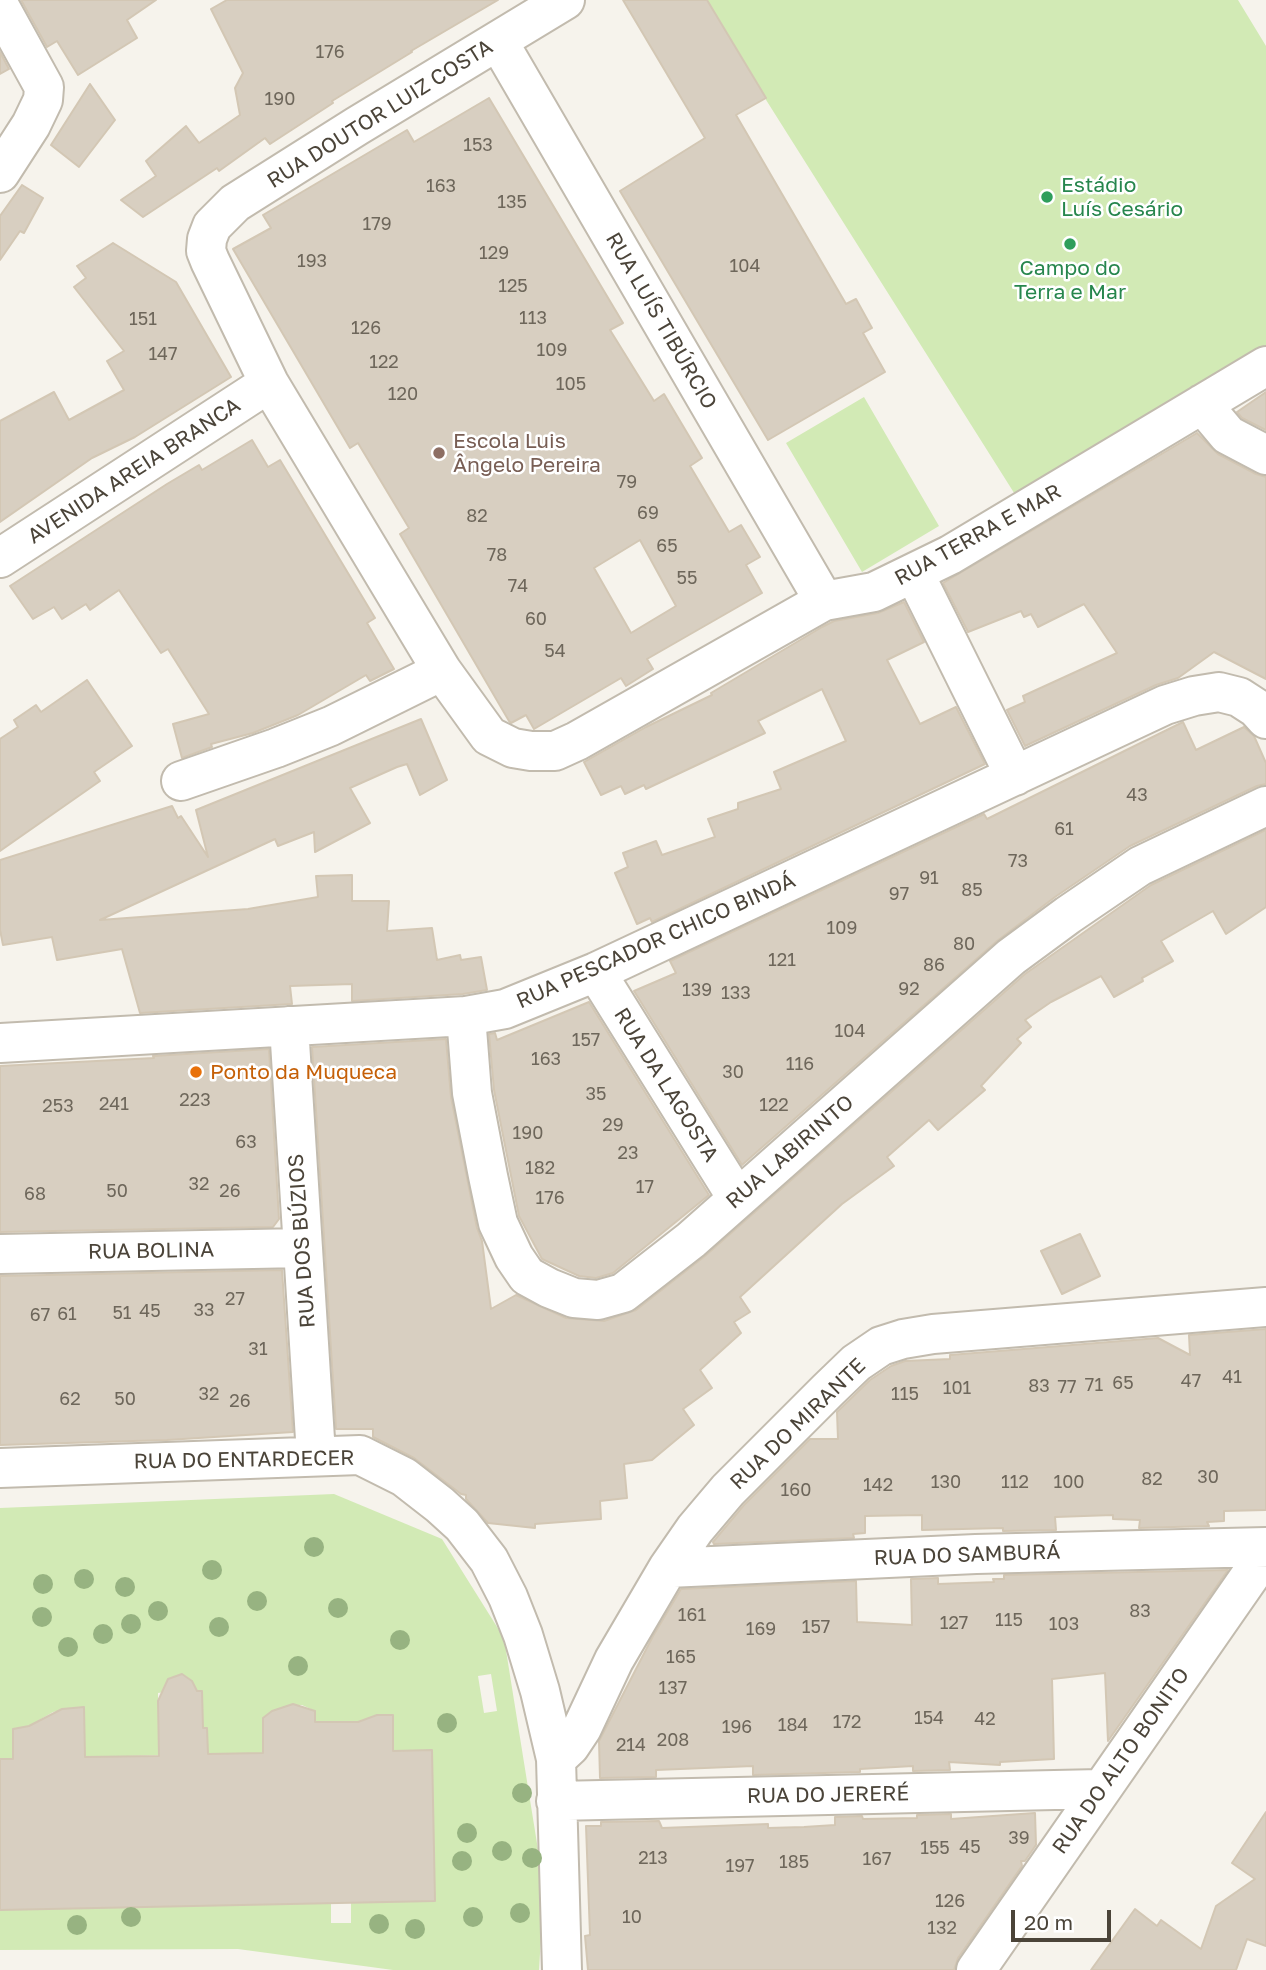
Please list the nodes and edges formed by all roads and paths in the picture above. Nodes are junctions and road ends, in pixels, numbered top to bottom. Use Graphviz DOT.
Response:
graph roads {
  1 [pos="565,0"];
  2 [pos="0,7"];
  3 [pos="498,41"];
  4 [pos="0,173"];
  5 [pos="1266,366"];
  6 [pos="269,383"];
  7 [pos="1202,404"];
  8 [pos="1266,455"];
  9 [pos="0,558"];
  10 [pos="914,573"];
  11 [pos="824,601"];
  12 [pos="442,671"];
  13 [pos="1266,719"];
  14 [pos="1014,776"];
  15 [pos="181,781"];
  16 [pos="1266,806"];
  17 [pos="596,972"];
  18 [pos="466,1016"];
  19 [pos="289,1026"];
  20 [pos="0,1044"];
  21 [pos="737,1198"];
  22 [pos="303,1248"];
  23 [pos="0,1254"];
  24 [pos="1266,1307"];
  25 [pos="316,1455"];
  26 [pos="0,1468"];
  27 [pos="1266,1547"];
  28 [pos="1266,1553"];
  29 [pos="668,1568"];
  30 [pos="555,1759"];
  31 [pos="1100,1789"];
  32 [pos="556,1801"];
  33 [pos="562,1970"];
  34 [pos="976,1970"];
  1 -- 3 [label="street, RUA DOUTOR LUIZ COSTA"];
  2 -- 4 [label="street"];
  3 -- 6 [label="street, RUA DOUTOR LUIZ COSTA"];
  3 -- 11 [label="street, RUA LUÍS TIBÚRCIO"];
  5 -- 7 [label="street, RUA TERRA E MAR"];
  6 -- 9 [label="street, AVENIDA AREIA BRANCA"];
  6 -- 12 [label="street"];
  7 -- 8 [label="street"];
  7 -- 10 [label="street, RUA TERRA E MAR"];
  10 -- 11 [label="street, RUA TERRA E MAR"];
  10 -- 14 [label="street"];
  11 -- 12 [label="street, RUA TERRA E MAR"];
  12 -- 15 [label="street"];
  13 -- 14 [label="street, RUA PESCADOR CHICO BINDÁ"];
  14 -- 17 [label="street, RUA PESCADOR CHICO BINDÁ"];
  16 -- 21 [label="street, RUA LABIRINTO"];
  17 -- 18 [label="street, RUA PESCADOR CHICO BINDÁ"];
  17 -- 21 [label="street, RUA DA LAGOSTA"];
  18 -- 19 [label="street, RUA PESCADOR CHICO BINDÁ"];
  18 -- 21 [label="street, RUA LABIRINTO"];
  19 -- 20 [label="street, RUA PESCADOR CHICO BINDÁ"];
  19 -- 22 [label="street, RUA DOS BÚZIOS"];
  22 -- 23 [label="street, RUA BOLINA"];
  22 -- 25 [label="street, RUA DOS BÚZIOS"];
  24 -- 29 [label="street, RUA DO MIRANTE"];
  25 -- 26 [label="street, RUA DO ENTARDECER"];
  25 -- 30 [label="street, RUA DO ENTARDECER"];
  27 -- 29 [label="street, RUA DO SAMBURÁ"];
  28 -- 31 [label="street, RUA DO ALTO BONITO"];
  29 -- 30 [label="street, RUA DO MIRANTE"];
  30 -- 32 [label="street, RUA DO ENTARDECER"];
  31 -- 32 [label="street, RUA DO JERERÉ"];
  31 -- 34 [label="street, RUA DO ALTO BONITO"];
  32 -- 33 [label="street, RUA DO ENTARDECER"];
}
